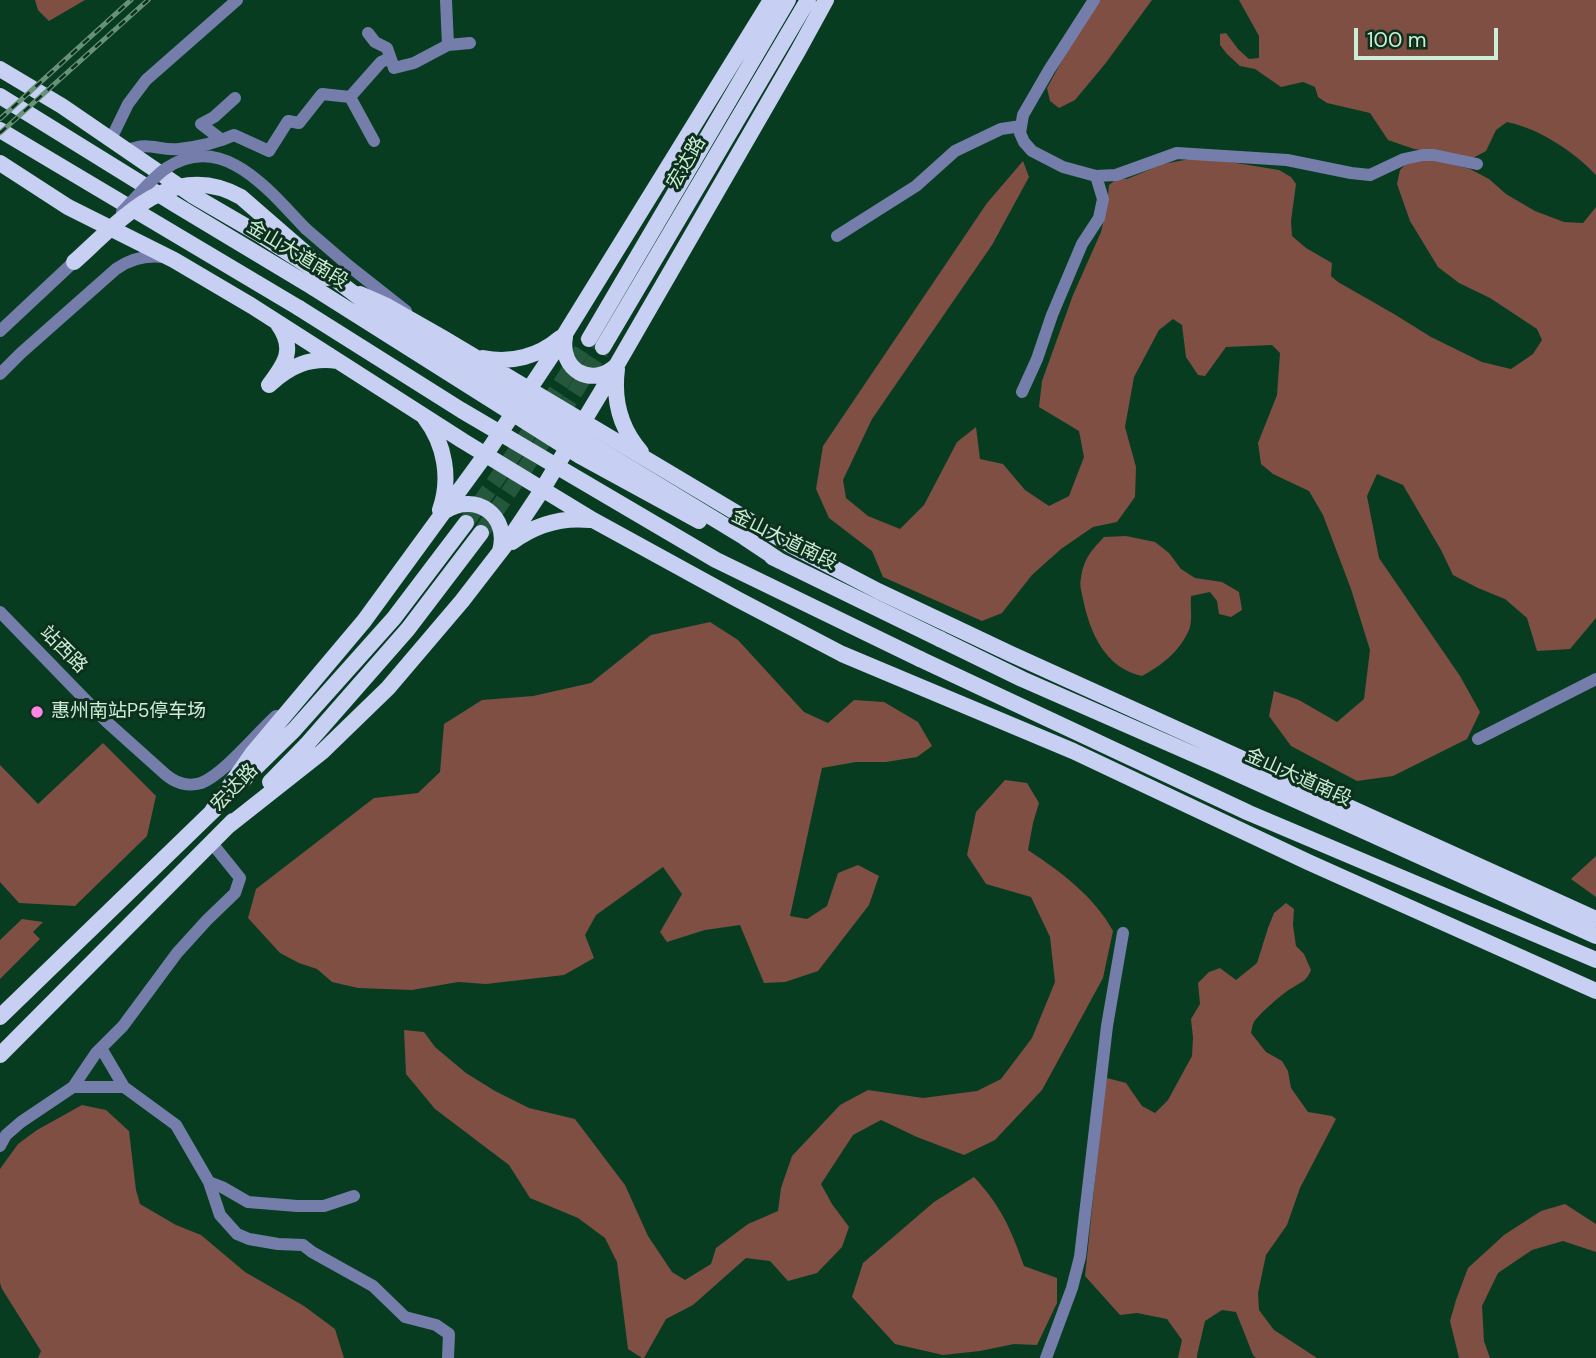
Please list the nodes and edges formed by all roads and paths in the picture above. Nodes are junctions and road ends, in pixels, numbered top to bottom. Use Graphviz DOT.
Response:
graph roads {
  1 [pos="237,0"];
  2 [pos="446,0"];
  3 [pos="771,0"];
  4 [pos="788,0"];
  5 [pos="808,0"];
  6 [pos="826,0"];
  7 [pos="1094,0"];
  8 [pos="368,33"];
  9 [pos="470,43"];
  10 [pos="448,45"];
  11 [pos="390,58"];
  12 [pos="0,69"];
  13 [pos="0,96"];
  14 [pos="350,97"];
  15 [pos="236,98"];
  16 [pos="1021,126"];
  17 [pos="0,130"];
  18 [pos="111,139"];
  19 [pos="222,140"];
  20 [pos="374,141"];
  21 [pos="128,150"];
  22 [pos="0,163"];
  23 [pos="1477,164"];
  24 [pos="1096,176"];
  25 [pos="837,236"];
  26 [pos="174,260"];
  27 [pos="74,262"];
  28 [pos="274,320"];
  29 [pos="568,330"];
  30 [pos="0,331"];
  31 [pos="443,338"];
  32 [pos="470,354"];
  33 [pos="340,361"];
  34 [pos="618,363"];
  35 [pos="0,374"];
  36 [pos="529,389"];
  37 [pos="1022,391"];
  38 [pos="421,414"];
  39 [pos="583,422"];
  40 [pos="486,454"];
  41 [pos="656,465"];
  42 [pos="542,490"];
  43 [pos="438,519"];
  44 [pos="593,520"];
  45 [pos="466,523"];
  46 [pos="481,533"];
  47 [pos="497,556"];
  48 [pos="780,561"];
  49 [pos="0,612"];
  50 [pos="1596,680"];
  51 [pos="1111,699"];
  52 [pos="296,701"];
  53 [pos="1478,739"];
  54 [pos="1073,751"];
  55 [pos="1218,765"];
  56 [pos="1204,792"];
  57 [pos="212,811"];
  58 [pos="228,827"];
  59 [pos="211,842"];
  60 [pos="1596,919"];
  61 [pos="1123,933"];
  62 [pos="1596,936"];
  63 [pos="1596,960"];
  64 [pos="1596,991"];
  65 [pos="0,1017"];
  66 [pos="101,1048"];
  67 [pos="0,1055"];
  68 [pos="73,1087"];
  69 [pos="124,1087"];
  70 [pos="0,1146"];
  71 [pos="209,1182"];
  72 [pos="354,1196"];
  73 [pos="448,1358"];
  74 [pos="1046,1358"];
  1 -- 18 [label="street"];
  2 -- 10 [label="street"];
  3 -- 29 [label="main road"];
  4 -- 5 [label="main road, 宏达路"];
  6 -- 34 [label="main road"];
  7 -- 16 [label="street"];
  8 -- 11 [label="street"];
  9 -- 10 [label="street"];
  10 -- 11 [label="street"];
  11 -- 14 [label="street"];
  12 -- 18 [label="main road"];
  13 -- 48 [label="main road, 金山大道南段, bridge"];
  14 -- 19 [label="street"];
  14 -- 20 [label="street"];
  15 -- 19 [label="street"];
  16 -- 24 [label="street"];
  16 -- 25 [label="street"];
  17 -- 56 [label="main road, bridge"];
  18 -- 21 [label="main road"];
  19 -- 21 [label="street"];
  21 -- 31 [label="main road"];
  22 -- 26 [label="main road"];
  23 -- 24 [label="street"];
  24 -- 37 [label="street"];
  26 -- 28 [label="main road"];
  26 -- 35 [label="street"];
  27 -- 30 [label="street, bridge"];
  27 -- 31 [label="street, bridge"];
  27 -- 48 [label="main road, bridge"];
  28 -- 33 [label="main road"];
  28 -- 33 [label="main road"];
  29 -- 32 [label="main road"];
  29 -- 34 [label="main road"];
  29 -- 36 [label="main road"];
  31 -- 32 [label="main road"];
  32 -- 36 [label="main road"];
  33 -- 38 [label="main road"];
  34 -- 39 [label="main road"];
  34 -- 41 [label="main road"];
  36 -- 39 [label="main road"];
  36 -- 40 [label="main road"];
  38 -- 40 [label="main road"];
  38 -- 43 [label="main road"];
  39 -- 41 [label="main road"];
  39 -- 42 [label="main road"];
  40 -- 42 [label="main road"];
  40 -- 43 [label="main road"];
  41 -- 51 [label="main road"];
  42 -- 44 [label="main road"];
  42 -- 47 [label="main road"];
  43 -- 47 [label="main road"];
  43 -- 52 [label="main road"];
  44 -- 47 [label="main road"];
  44 -- 54 [label="main road"];
  45 -- 57 [label="main road, 宏达路"];
  46 -- 58 [label="main road, 宏达路"];
  47 -- 58 [label="main road"];
  48 -- 55 [label="main road, 金山大道南段, bridge"];
  49 -- 52 [label="street, 站西路"];
  50 -- 53 [label="street"];
  51 -- 55 [label="main road"];
  51 -- 60 [label="main road"];
  52 -- 57 [label="main road"];
  54 -- 56 [label="main road"];
  54 -- 64 [label="main road"];
  55 -- 62 [label="main road, 金山大道南段"];
  56 -- 63 [label="main road"];
  57 -- 65 [label="main road, 宏达路"];
  58 -- 59 [label="main road, 宏达路"];
  59 -- 66 [label="street"];
  59 -- 67 [label="main road, 宏达路"];
  61 -- 74 [label="street"];
  66 -- 68 [label="street"];
  66 -- 69 [label="street"];
  68 -- 69 [label="street"];
  68 -- 70 [label="street"];
  69 -- 71 [label="street"];
  71 -- 72 [label="street"];
  71 -- 73 [label="street"];
}
